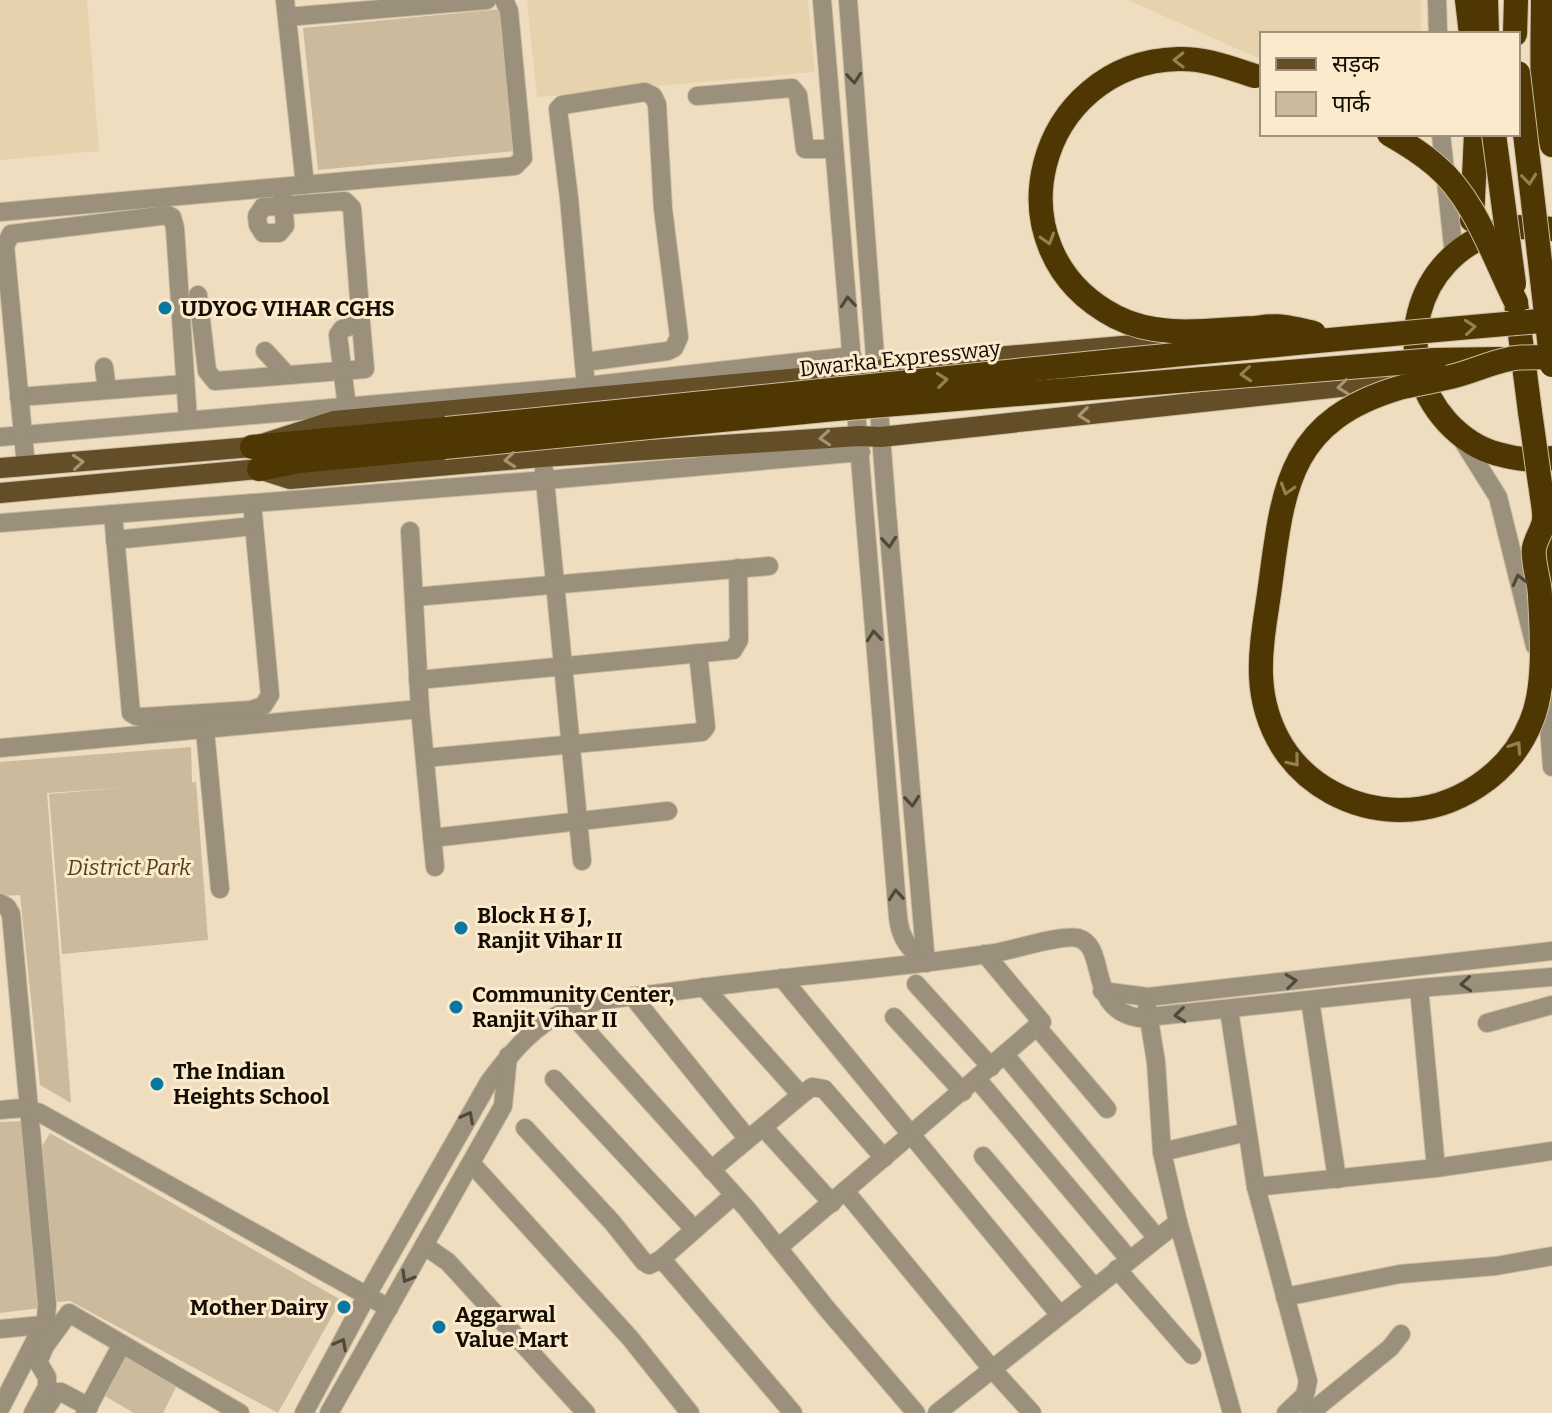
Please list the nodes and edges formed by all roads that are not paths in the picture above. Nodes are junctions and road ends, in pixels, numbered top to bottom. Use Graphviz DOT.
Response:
graph roads {
  1 [pos="487,0"];
  2 [pos="504,0"];
  3 [pos="822,0"];
  4 [pos="848,0"];
  5 [pos="1437,0"];
  6 [pos="1469,0"];
  7 [pos="1486,0"];
  8 [pos="1516,0"];
  9 [pos="1543,0"];
  10 [pos="286,8"];
  11 [pos="1438,32"];
  12 [pos="1472,32"];
  13 [pos="1487,32"];
  14 [pos="1515,32"];
  15 [pos="1260,78"];
  16 [pos="1520,90"];
  17 [pos="697,96"];
  18 [pos="1392,136"];
  19 [pos="1441,136"];
  20 [pos="1476,136"];
  21 [pos="1494,136"];
  22 [pos="1552,145"];
  23 [pos="834,149"];
  24 [pos="305,185"];
  25 [pos="283,196"];
  26 [pos="0,212"];
  27 [pos="1552,229"];
  28 [pos="1463,249"];
  29 [pos="198,295"];
  30 [pos="1516,302"];
  31 [pos="1552,320"];
  32 [pos="1417,321"];
  33 [pos="1336,338"];
  34 [pos="265,351"];
  35 [pos="1552,357"];
  36 [pos="1510,359"];
  37 [pos="585,362"];
  38 [pos="853,365"];
  39 [pos="1552,365"];
  40 [pos="104,367"];
  41 [pos="877,369"];
  42 [pos="342,371"];
  43 [pos="287,375"];
  44 [pos="1420,379"];
  45 [pos="185,384"];
  46 [pos="586,386"];
  47 [pos="107,390"];
  48 [pos="19,397"];
  49 [pos="347,407"];
  50 [pos="188,420"];
  51 [pos="1457,433"];
  52 [pos="23,435"];
  53 [pos="0,437"];
  54 [pos="881,437"];
  55 [pos="445,438"];
  56 [pos="860,444"];
  57 [pos="542,457"];
  58 [pos="256,458"];
  59 [pos="1552,458"];
  60 [pos="26,466"];
  61 [pos="0,468"];
  62 [pos="546,480"];
  63 [pos="0,493"];
  64 [pos="886,501"];
  65 [pos="252,503"];
  66 [pos="863,503"];
  67 [pos="113,514"];
  68 [pos="1544,520"];
  69 [pos="0,523"];
  70 [pos="254,526"];
  71 [pos="410,531"];
  72 [pos="115,540"];
  73 [pos="769,566"];
  74 [pos="738,568"];
  75 [pos="1552,575"];
  76 [pos="556,584"];
  77 [pos="414,597"];
  78 [pos="698,653"];
  79 [pos="564,665"];
  80 [pos="418,680"];
  81 [pos="420,709"];
  82 [pos="205,730"];
  83 [pos="571,742"];
  84 [pos="0,748"];
  85 [pos="425,758"];
  86 [pos="1552,767"];
  87 [pos="668,811"];
  88 [pos="579,821"];
  89 [pos="432,838"];
  90 [pos="582,861"];
  91 [pos="435,867"];
  92 [pos="220,889"];
  93 [pos="0,903"];
  94 [pos="1552,951"];
  95 [pos="985,954"];
  96 [pos="926,963"];
  97 [pos="782,978"];
  98 [pos="1548,978"];
  99 [pos="916,984"];
  100 [pos="704,987"];
  101 [pos="1419,988"];
  102 [pos="1102,991"];
  103 [pos="633,997"];
  104 [pos="1144,997"];
  105 [pos="1310,1000"];
  106 [pos="1552,1007"];
  107 [pos="568,1010"];
  108 [pos="1229,1010"];
  109 [pos="894,1017"];
  110 [pos="1150,1018"];
  111 [pos="1487,1023"];
  112 [pos="1037,1027"];
  113 [pos="508,1056"];
  114 [pos="984,1073"];
  115 [pos="554,1079"];
  116 [pos="801,1095"];
  117 [pos="31,1109"];
  118 [pos="1107,1109"];
  119 [pos="0,1110"];
  120 [pos="525,1128"];
  121 [pos="1247,1132"];
  122 [pos="756,1133"];
  123 [pos="910,1134"];
  124 [pos="1552,1151"];
  125 [pos="1162,1152"];
  126 [pos="983,1156"];
  127 [pos="884,1158"];
  128 [pos="471,1163"];
  129 [pos="1436,1168"];
  130 [pos="711,1170"];
  131 [pos="1337,1179"];
  132 [pos="1256,1187"];
  133 [pos="734,1195"];
  134 [pos="839,1197"];
  135 [pos="1178,1222"];
  136 [pos="694,1229"];
  137 [pos="1157,1238"];
  138 [pos="425,1246"];
  139 [pos="778,1248"];
  140 [pos="1552,1256"];
  141 [pos="659,1261"];
  142 [pos="1123,1264"];
  143 [pos="1094,1287"];
  144 [pos="366,1297"];
  145 [pos="1285,1297"];
  146 [pos="389,1308"];
  147 [pos="1059,1314"];
  148 [pos="43,1325"];
  149 [pos="0,1329"];
  150 [pos="1401,1334"];
  151 [pos="122,1344"];
  152 [pos="1192,1355"];
  153 [pos="992,1369"];
  154 [pos="0,1409"];
  155 [pos="87,1410"];
  156 [pos="33,1413"];
  157 [pos="44,1413"];
  158 [pos="240,1413"];
  159 [pos="304,1413"];
  160 [pos="329,1413"];
  161 [pos="586,1413"];
  162 [pos="690,1413"];
  163 [pos="793,1413"];
  164 [pos="916,1413"];
  165 [pos="937,1413"];
  166 [pos="1032,1413"];
  167 [pos="1232,1413"];
  168 [pos="1286,1413"];
  169 [pos="1310,1413"];
  1 -- 10 [label="street"];
  2 -- 24 [label="street"];
  3 -- 23 [label="street"];
  4 -- 41 [label="street, one-way"];
  5 -- 11 [label="street"];
  6 -- 12 [label="highway"];
  7 -- 13 [label="highway"];
  8 -- 14 [label="highway"];
  9 -- 22 [label="highway"];
  10 -- 24 [label="street"];
  15 -- 33 [label="highway, one-way, bridge"];
  16 -- 39 [label="highway, one-way, bridge"];
  17 -- 23 [label="street"];
  18 -- 30 [label="highway, bridge"];
  19 -- 28 [label="street"];
  20 -- 28 [label="highway"];
  21 -- 30 [label="highway, bridge"];
  38 -- 23 [label="street, one-way"];
  24 -- 25 [label="street"];
  25 -- 26 [label="street"];
  25 -- 42 [label="street"];
  27 -- 28 [label="highway"];
  28 -- 32 [label="highway"];
  29 -- 43 [label="street"];
  30 -- 68 [label="highway, bridge"];
  33 -- 31 [label="highway, Dwarka Expressway, one-way, bridge"];
  32 -- 41 [label="main road"];
  32 -- 44 [label="highway"];
  55 -- 33 [label="highway, Dwarka Expressway, one-way, bridge"];
  34 -- 43 [label="street"];
  35 -- 36 [label="highway, Dwarka Expressway, bridge"];
  36 -- 55 [label="highway, Dwarka Expressway, one-way, bridge"];
  36 -- 68 [label="highway, one-way, bridge"];
  37 -- 37 [label="street"];
  37 -- 46 [label="street"];
  38 -- 41 [label="main road"];
  38 -- 46 [label="street"];
  38 -- 56 [label="street"];
  38 -- 58 [label="main road"];
  40 -- 47 [label="street"];
  41 -- 54 [label="street"];
  42 -- 43 [label="street"];
  42 -- 49 [label="street"];
  44 -- 51 [label="highway"];
  44 -- 54 [label="main road, one-way"];
  45 -- 47 [label="street"];
  45 -- 48 [label="street"];
  45 -- 50 [label="street"];
  46 -- 49 [label="street"];
  47 -- 48 [label="street"];
  48 -- 52 [label="street"];
  49 -- 50 [label="street"];
  50 -- 52 [label="street"];
  51 -- 59 [label="highway"];
  86 -- 51 [label="street, one-way"];
  52 -- 53 [label="street"];
  52 -- 60 [label="street"];
  54 -- 56 [label="main road"];
  54 -- 64 [label="street"];
  55 -- 58 [label="highway, Dwarka Expressway"];
  56 -- 57 [label="main road, one-way"];
  56 -- 62 [label="street"];
  56 -- 66 [label="street"];
  57 -- 58 [label="main road, one-way"];
  57 -- 62 [label="street"];
  60 -- 58 [label="main road, one-way"];
  58 -- 63 [label="main road"];
  60 -- 61 [label="main road"];
  62 -- 65 [label="street"];
  62 -- 76 [label="street"];
  64 -- 66 [label="street"];
  64 -- 96 [label="street, one-way"];
  65 -- 67 [label="street"];
  65 -- 70 [label="street"];
  96 -- 66 [label="street, one-way"];
  67 -- 69 [label="street"];
  67 -- 72 [label="street"];
  68 -- 75 [label="highway"];
  70 -- 72 [label="street"];
  70 -- 72 [label="street"];
  71 -- 77 [label="street"];
  73 -- 74 [label="street"];
  74 -- 76 [label="street"];
  74 -- 78 [label="street"];
  76 -- 77 [label="street"];
  76 -- 79 [label="street"];
  77 -- 80 [label="street"];
  78 -- 79 [label="street"];
  78 -- 83 [label="street"];
  79 -- 80 [label="street"];
  79 -- 83 [label="street"];
  80 -- 81 [label="street"];
  81 -- 82 [label="street"];
  81 -- 85 [label="street"];
  82 -- 84 [label="street"];
  82 -- 92 [label="street"];
  83 -- 85 [label="street"];
  83 -- 88 [label="street"];
  85 -- 89 [label="street"];
  87 -- 88 [label="street"];
  88 -- 89 [label="street"];
  88 -- 90 [label="street"];
  89 -- 91 [label="street"];
  93 -- 117 [label="street"];
  104 -- 94 [label="street, one-way"];
  95 -- 96 [label="street"];
  95 -- 102 [label="street"];
  95 -- 112 [label="street"];
  96 -- 97 [label="street"];
  97 -- 100 [label="street"];
  97 -- 123 [label="street"];
  98 -- 101 [label="street, one-way"];
  98 -- 106 [label="street"];
  99 -- 114 [label="street"];
  100 -- 103 [label="street"];
  100 -- 116 [label="street"];
  101 -- 105 [label="street"];
  101 -- 129 [label="street"];
  102 -- 104 [label="street"];
  102 -- 110 [label="street"];
  103 -- 107 [label="street"];
  103 -- 122 [label="street"];
  104 -- 110 [label="street"];
  105 -- 108 [label="street"];
  105 -- 131 [label="street"];
  106 -- 111 [label="street"];
  107 -- 113 [label="street"];
  107 -- 130 [label="street"];
  108 -- 110 [label="street, one-way"];
  108 -- 121 [label="street"];
  109 -- 114 [label="street"];
  110 -- 125 [label="street"];
  112 -- 114 [label="street"];
  112 -- 118 [label="street"];
  113 -- 128 [label="street"];
  144 -- 113 [label="street, one-way"];
  114 -- 123 [label="street"];
  114 -- 137 [label="street"];
  114 -- 142 [label="street"];
  115 -- 136 [label="street"];
  116 -- 122 [label="street"];
  116 -- 127 [label="street"];
  117 -- 119 [label="street"];
  117 -- 144 [label="street"];
  117 -- 148 [label="street"];
  120 -- 141 [label="street"];
  121 -- 125 [label="street"];
  121 -- 132 [label="street"];
  122 -- 130 [label="street"];
  122 -- 134 [label="street"];
  123 -- 127 [label="street"];
  123 -- 147 [label="street"];
  124 -- 129 [label="street"];
  125 -- 135 [label="street"];
  126 -- 143 [label="street"];
  127 -- 134 [label="street"];
  128 -- 138 [label="street"];
  128 -- 162 [label="street"];
  129 -- 131 [label="street"];
  130 -- 133 [label="street"];
  131 -- 132 [label="street"];
  132 -- 145 [label="street"];
  133 -- 136 [label="street"];
  133 -- 139 [label="street"];
  134 -- 139 [label="street"];
  134 -- 153 [label="street"];
  135 -- 137 [label="street"];
  135 -- 167 [label="street"];
  136 -- 141 [label="street"];
  137 -- 142 [label="street"];
  138 -- 146 [label="street, one-way"];
  138 -- 161 [label="street"];
  139 -- 164 [label="street"];
  140 -- 145 [label="street"];
  141 -- 163 [label="street"];
  142 -- 143 [label="street"];
  142 -- 152 [label="street"];
  143 -- 147 [label="street"];
  144 -- 146 [label="street"];
  159 -- 144 [label="street, one-way"];
  145 -- 168 [label="street"];
  146 -- 160 [label="street"];
  147 -- 153 [label="street"];
  148 -- 149 [label="street"];
  148 -- 154 [label="street"];
  150 -- 169 [label="street"];
  151 -- 155 [label="street"];
  151 -- 156 [label="street"];
  151 -- 158 [label="street"];
  153 -- 165 [label="street"];
  153 -- 166 [label="street"];
  155 -- 157 [label="street"];
}
